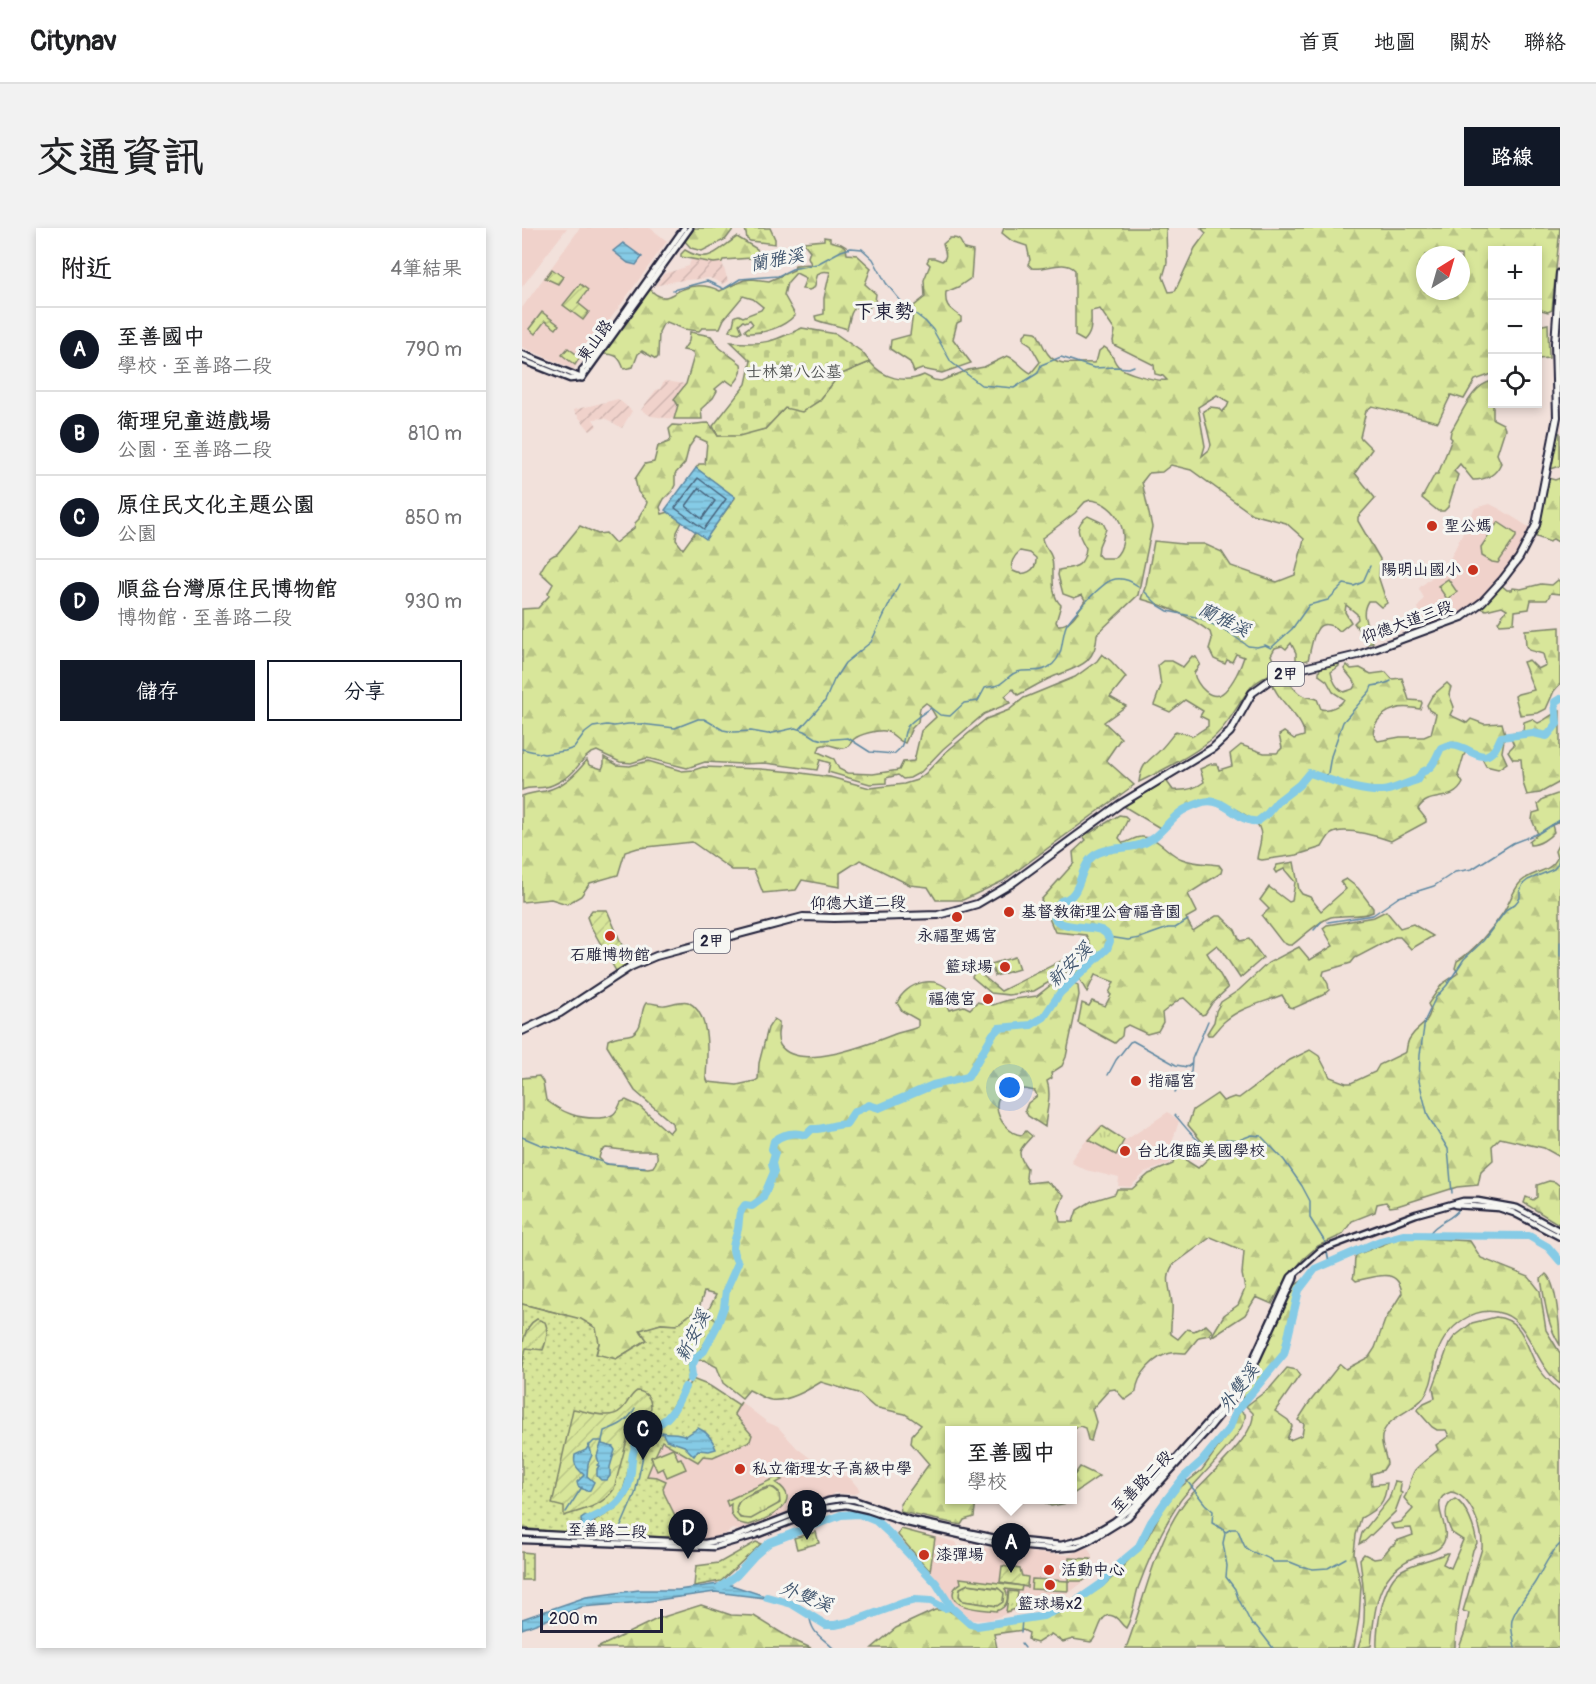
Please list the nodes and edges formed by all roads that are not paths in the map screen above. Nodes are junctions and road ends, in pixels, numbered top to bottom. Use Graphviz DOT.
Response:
graph roads {
  1 [pos="684,228"];
  2 [pos="690,228"];
  3 [pos="1560,273"];
  4 [pos="522,354"];
  5 [pos="522,360"];
  6 [pos="582,378"];
  7 [pos="1146,788"];
  8 [pos="522,1031"];
  9 [pos="1468,1204"];
  10 [pos="1560,1231"];
  11 [pos="1560,1237"];
  12 [pos="1295,1273"];
  13 [pos="522,1533"];
  14 [pos="522,1540"];
  1 -- 6 [label="street, 東山路"];
  2 -- 6 [label="street, 東山路"];
  3 -- 7 [label="main road, 仰德大道三段 / 2甲"];
  4 -- 6 [label="street"];
  5 -- 6 [label="street"];
  7 -- 8 [label="main road, 仰德大道二段 / 2甲"];
  9 -- 10 [label="street"];
  9 -- 11 [label="street"];
  9 -- 12 [label="street, 至善路二段"];
  12 -- 13 [label="street, 至善路二段"];
  12 -- 14 [label="street, 至善路二段"];
}
